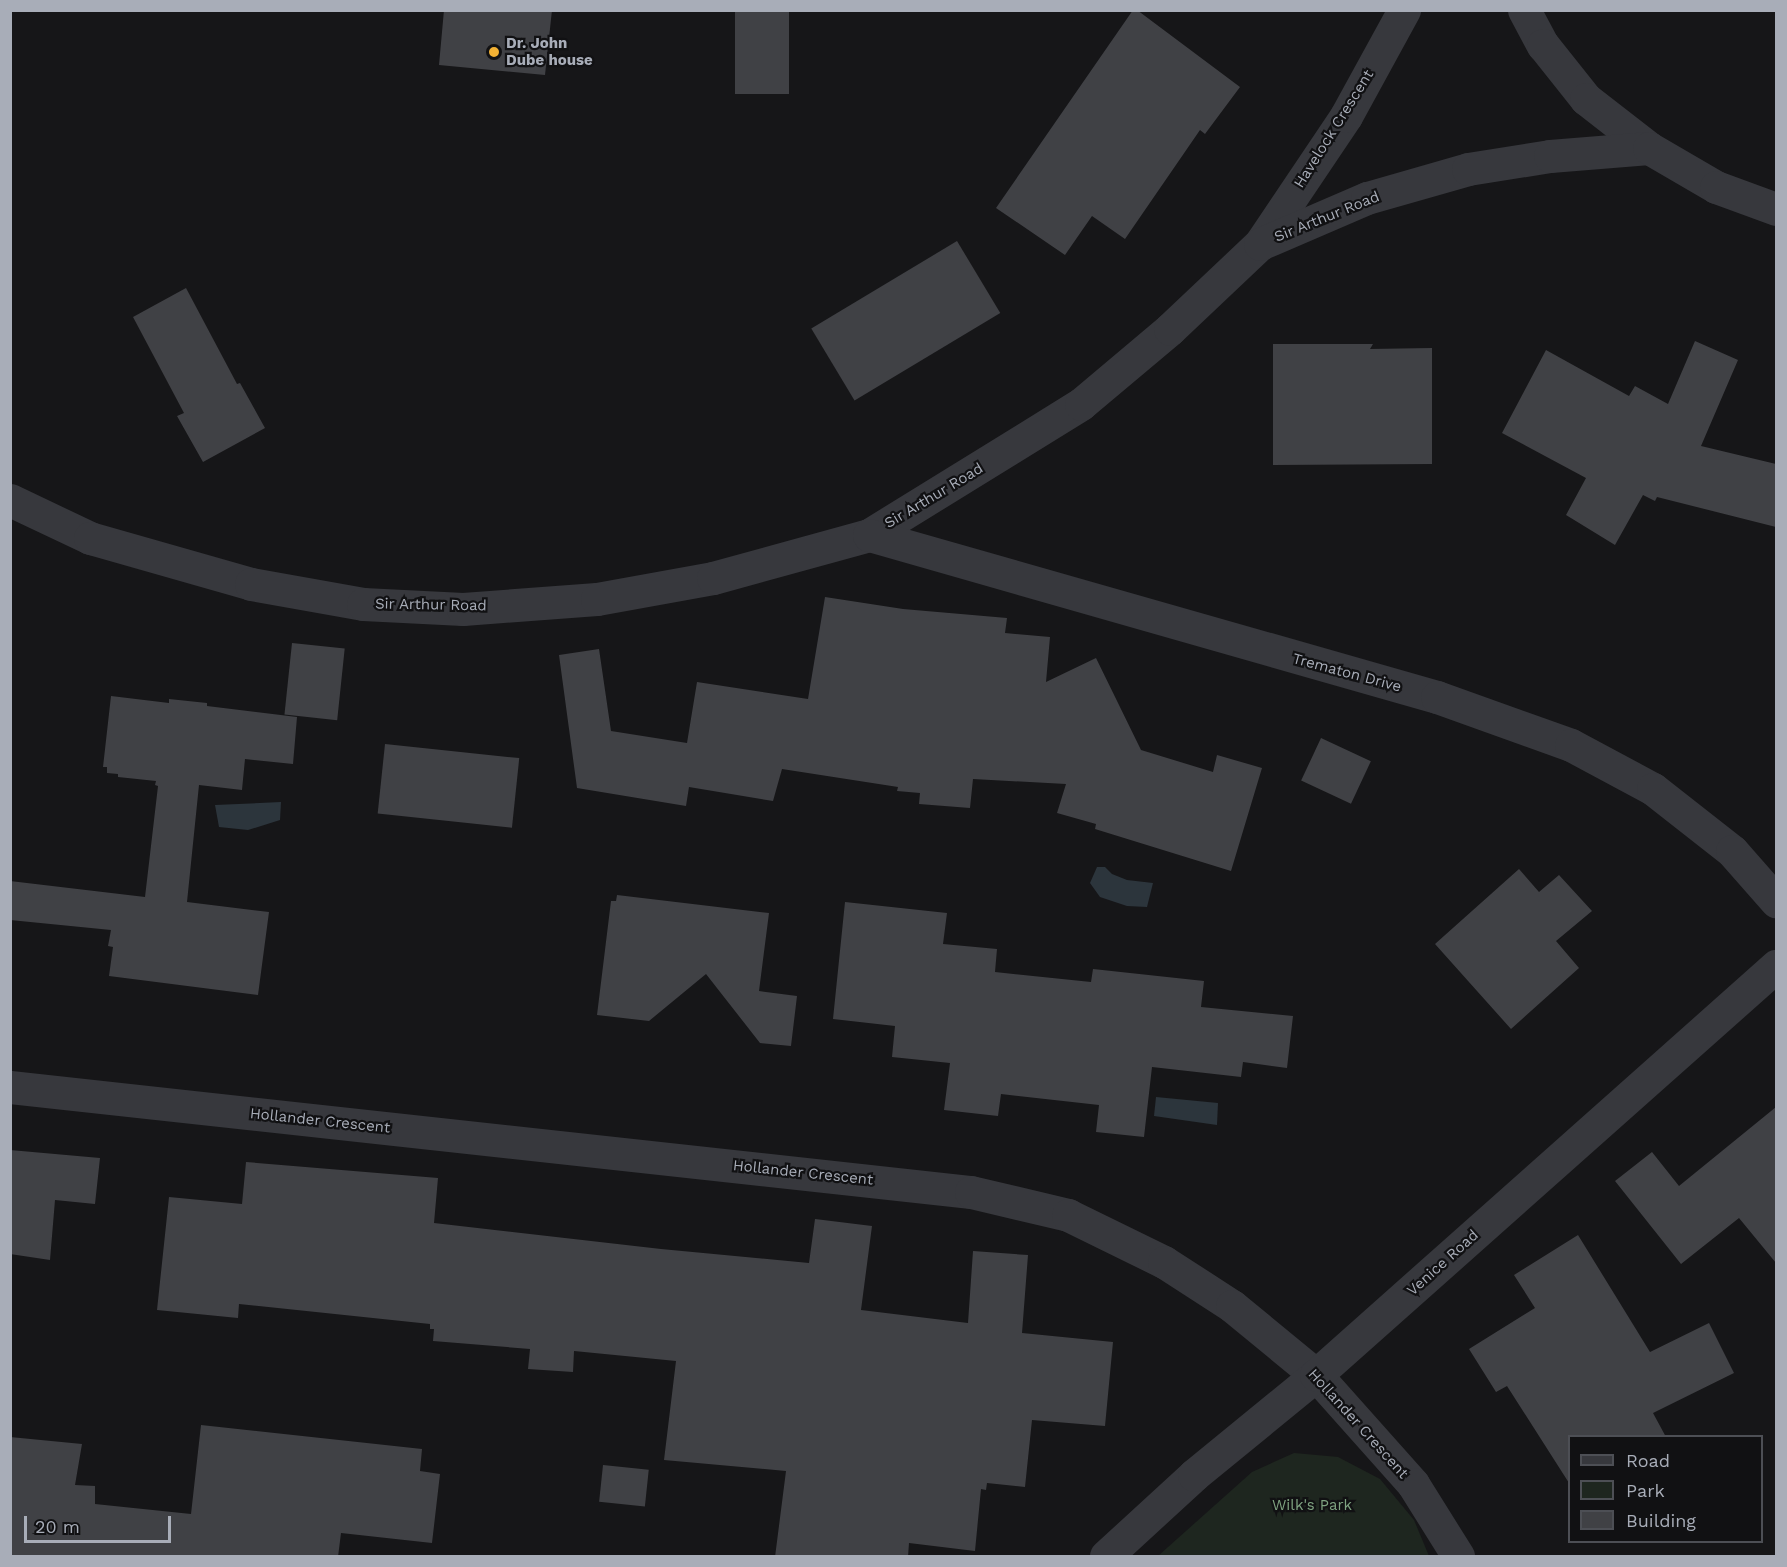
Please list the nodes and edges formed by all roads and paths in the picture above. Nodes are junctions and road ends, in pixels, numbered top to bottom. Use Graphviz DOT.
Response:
graph roads {
  1 [pos="1404,10"];
  2 [pos="1524,10"];
  3 [pos="1649,148"];
  4 [pos="1776,209"];
  5 [pos="1260,244"];
  6 [pos="10,500"];
  7 [pos="869,536"];
  8 [pos="1776,901"];
  9 [pos="1776,966"];
  10 [pos="10,1087"];
  11 [pos="1316,1375"];
  12 [pos="1106,1557"];
  13 [pos="1458,1557"];
  1 -- 5 [label="street, Havelock Crescent"];
  2 -- 3 [label="street"];
  3 -- 4 [label="street"];
  3 -- 5 [label="street, Sir Arthur Road"];
  5 -- 7 [label="street, Sir Arthur Road"];
  6 -- 7 [label="street, Sir Arthur Road"];
  7 -- 8 [label="street, Trematon Drive"];
  9 -- 11 [label="street, Venice Road"];
  10 -- 11 [label="street, Hollander Crescent"];
  11 -- 12 [label="street, Venice Road"];
  11 -- 13 [label="street, Hollander Crescent"];
}
